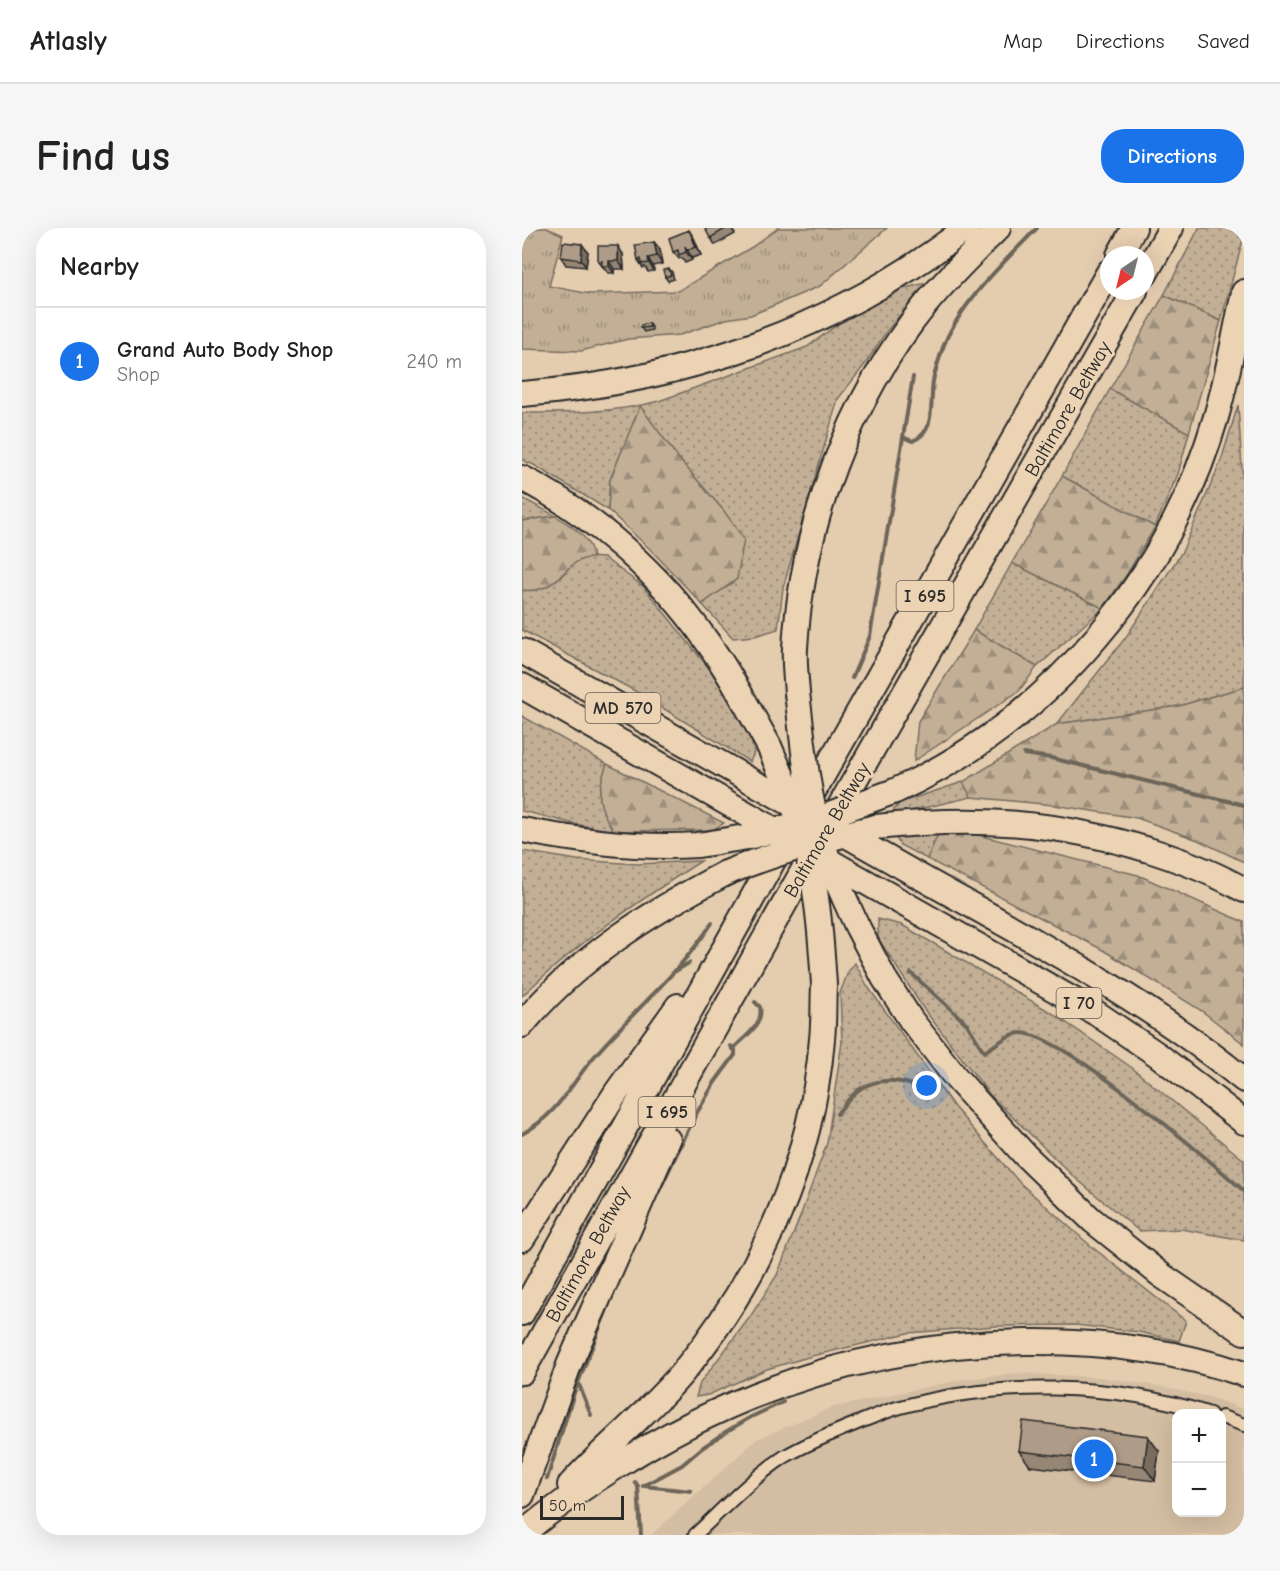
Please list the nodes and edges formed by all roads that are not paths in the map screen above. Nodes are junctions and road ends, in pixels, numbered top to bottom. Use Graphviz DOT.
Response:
graph roads {
  1 [pos="966,228"];
  2 [pos="998,228"];
  3 [pos="1134,228"];
  4 [pos="1171,228"];
  5 [pos="1124,246"];
  6 [pos="1154,258"];
  7 [pos="1100,288"];
  8 [pos="1244,292"];
  9 [pos="1131,300"];
  10 [pos="522,394"];
  11 [pos="522,478"];
  12 [pos="522,651"];
  13 [pos="522,686"];
  14 [pos="723,765"];
  15 [pos="708,792"];
  16 [pos="522,830"];
  17 [pos="813,853"];
  18 [pos="1244,890"];
  19 [pos="740,919"];
  20 [pos="522,1025"];
  21 [pos="1244,1080"];
  22 [pos="1244,1122"];
  23 [pos="522,1239"];
  24 [pos="522,1313"];
  25 [pos="1244,1332"];
  26 [pos="522,1372"];
  27 [pos="1244,1374"];
  28 [pos="1193,1409"];
  29 [pos="1226,1419"];
  30 [pos="1244,1425"];
  31 [pos="522,1495"];
  32 [pos="530,1527"];
  33 [pos="695,1535"];
  1 -- 10 [label="highway"];
  2 -- 25 [label="highway, bridge"];
  3 -- 5 [label="highway"];
  4 -- 6 [label="highway"];
  7 -- 19 [label="highway, Baltimore Beltway / I 695"];
  8 -- 16 [label="highway, bridge"];
  9 -- 17 [label="highway, Baltimore Beltway / I 695"];
  11 -- 32 [label="highway, bridge"];
  12 -- 14 [label="highway, MD 570"];
  13 -- 15 [label="highway, MD 570"];
  14 -- 21 [label="highway, I 70, bridge"];
  15 -- 22 [label="highway, I 70, bridge"];
  17 -- 26 [label="highway, Baltimore Beltway / I 695"];
  17 -- 31 [label="highway"];
  18 -- 20 [label="highway, bridge"];
  19 -- 23 [label="highway"];
  19 -- 24 [label="highway, Baltimore Beltway / I 695"];
  27 -- 32 [label="highway"];
  28 -- 33 [label="street"];
  29 -- 30 [label="street"];
}
